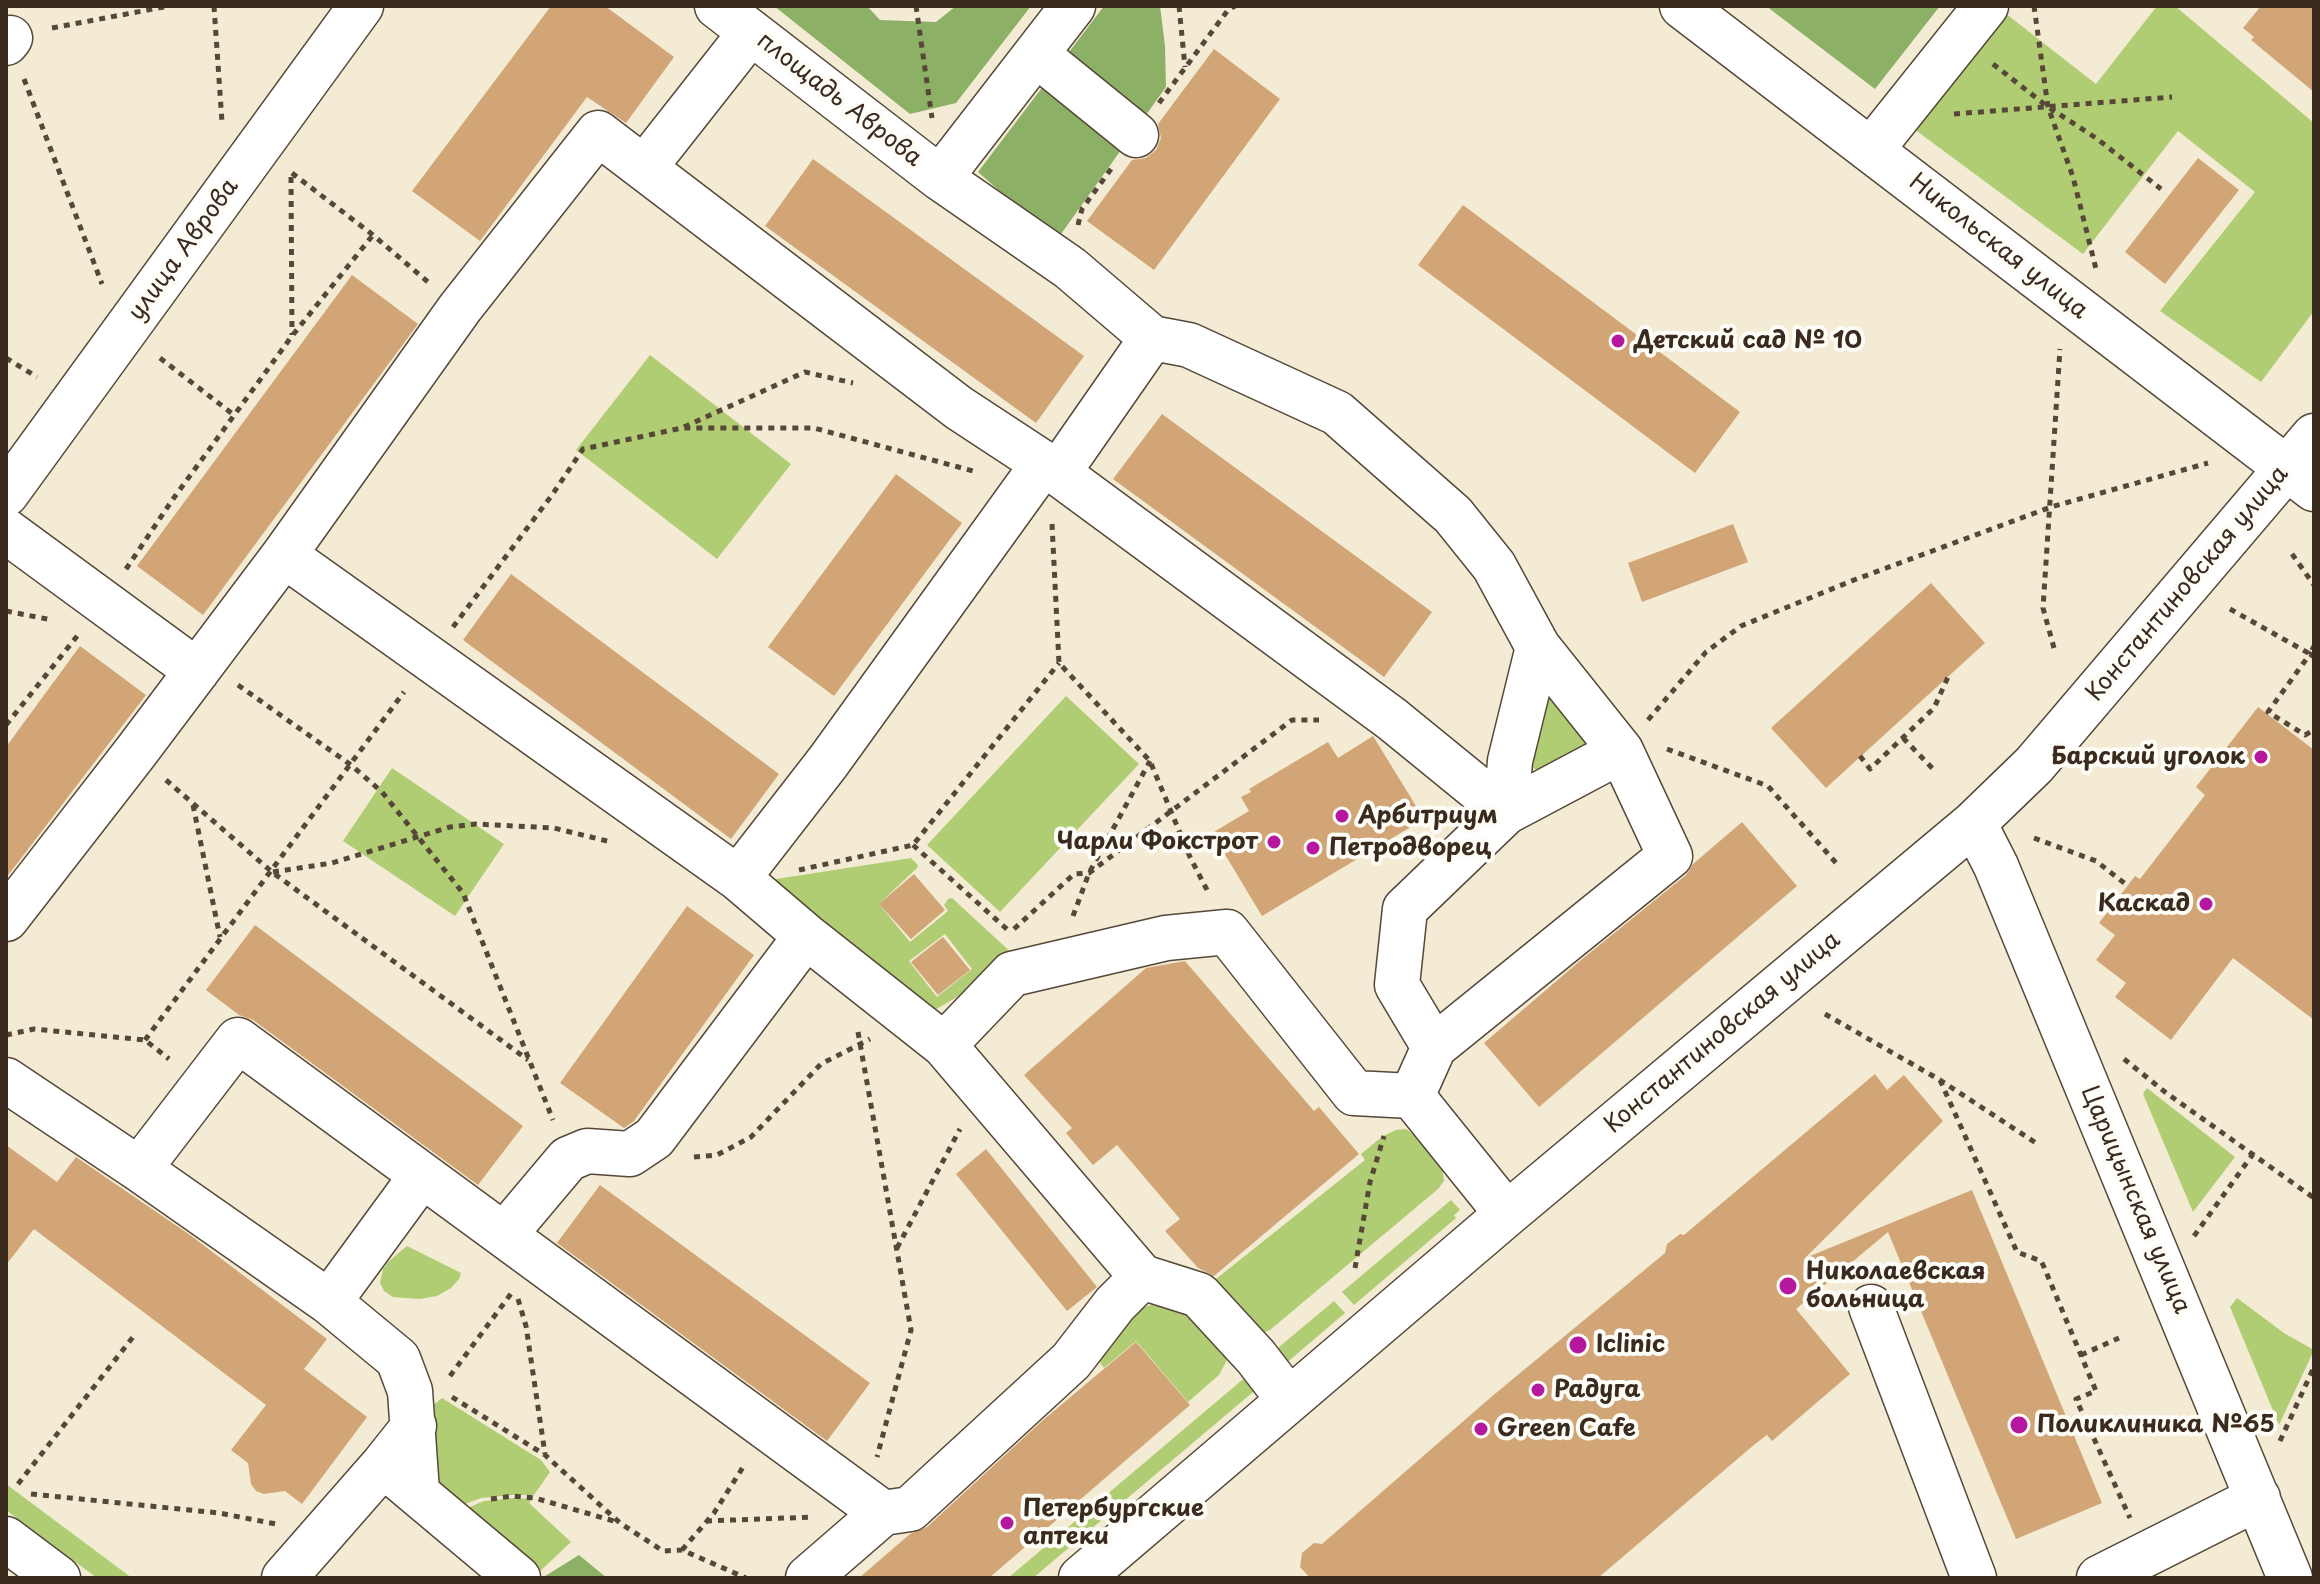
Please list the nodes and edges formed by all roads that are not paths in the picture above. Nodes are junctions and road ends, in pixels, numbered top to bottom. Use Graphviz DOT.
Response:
graph roads {
  1 [pos="361,6"];
  2 [pos="717,6"];
  3 [pos="1073,6"];
  4 [pos="1682,6"];
  5 [pos="1975,16"];
  6 [pos="751,32"];
  7 [pos="1036,54"];
  8 [pos="1883,134"];
  9 [pos="1136,135"];
  10 [pos="644,168"];
  11 [pos="940,178"];
  12 [pos="1152,338"];
  13 [pos="2305,465"];
  14 [pos="1043,474"];
  15 [pos="6,494"];
  16 [pos="6,531"];
  17 [pos="284,555"];
  18 [pos="1538,647"];
  19 [pos="197,671"];
  20 [pos="1621,751"];
  21 [pos="1506,812"];
  22 [pos="1974,823"];
  23 [pos="738,878"];
  24 [pos="6,919"];
  25 [pos="806,936"];
  26 [pos="928,1033"];
  27 [pos="1434,1047"];
  28 [pos="6,1080"];
  29 [pos="1412,1096"];
  30 [pos="139,1169"];
  31 [pos="422,1175"];
  32 [pos="1507,1214"];
  33 [pos="504,1235"];
  34 [pos="1142,1277"];
  35 [pos="329,1302"];
  36 [pos="1871,1307"];
  37 [pos="1289,1400"];
  38 [pos="414,1426"];
  39 [pos="383,1465"];
  40 [pos="2258,1498"];
  41 [pos="431,1503"];
  42 [pos="883,1513"];
  43 [pos="284,1578"];
  44 [pos="518,1578"];
  45 [pos="808,1578"];
  46 [pos="1081,1578"];
  47 [pos="1974,1578"];
  48 [pos="2099,1578"];
  49 [pos="2290,1578"];
  1 -- 15 [label="street, улица Аврова"];
  2 -- 6 [label="street, площадь Аврова"];
  3 -- 7 [label="street, площадь Аврова"];
  4 -- 8 [label="street, Никольская улица"];
  5 -- 8 [label="street"];
  6 -- 10 [label="street"];
  6 -- 11 [label="street, площадь Аврова"];
  7 -- 9 [label="street"];
  7 -- 11 [label="street, площадь Аврова"];
  8 -- 13 [label="street, Никольская улица"];
  10 -- 14 [label="street"];
  10 -- 17 [label="street"];
  11 -- 12 [label="street"];
  12 -- 14 [label="street"];
  12 -- 18 [label="street"];
  13 -- 22 [label="street, Константиновская улица"];
  14 -- 21 [label="street"];
  14 -- 23 [label="street"];
  16 -- 19 [label="street"];
  17 -- 19 [label="street"];
  17 -- 23 [label="street"];
  18 -- 20 [label="street"];
  18 -- 21 [label="street"];
  19 -- 24 [label="street"];
  20 -- 21 [label="street"];
  20 -- 27 [label="street"];
  21 -- 27 [label="street"];
  22 -- 32 [label="street, Константиновская улица"];
  22 -- 40 [label="street, Царицынская улица"];
  23 -- 25 [label="street"];
  25 -- 26 [label="street"];
  25 -- 33 [label="street"];
  26 -- 29 [label="street"];
  26 -- 34 [label="street"];
  27 -- 29 [label="street"];
  28 -- 30 [label="street"];
  29 -- 32 [label="street"];
  30 -- 31 [label="street"];
  30 -- 35 [label="street"];
  31 -- 33 [label="street"];
  31 -- 35 [label="street"];
  32 -- 37 [label="street, Константиновская улица"];
  33 -- 42 [label="street"];
  34 -- 37 [label="street"];
  34 -- 42 [label="street"];
  35 -- 38 [label="street"];
  36 -- 47 [label="street"];
  37 -- 46 [label="street, Константиновская улица"];
  38 -- 39 [label="street"];
  38 -- 41 [label="street"];
  39 -- 41 [label="street"];
  39 -- 43 [label="street"];
  40 -- 48 [label="street"];
  40 -- 49 [label="street, Царицынская улица"];
  41 -- 44 [label="street"];
  42 -- 45 [label="street"];
}
